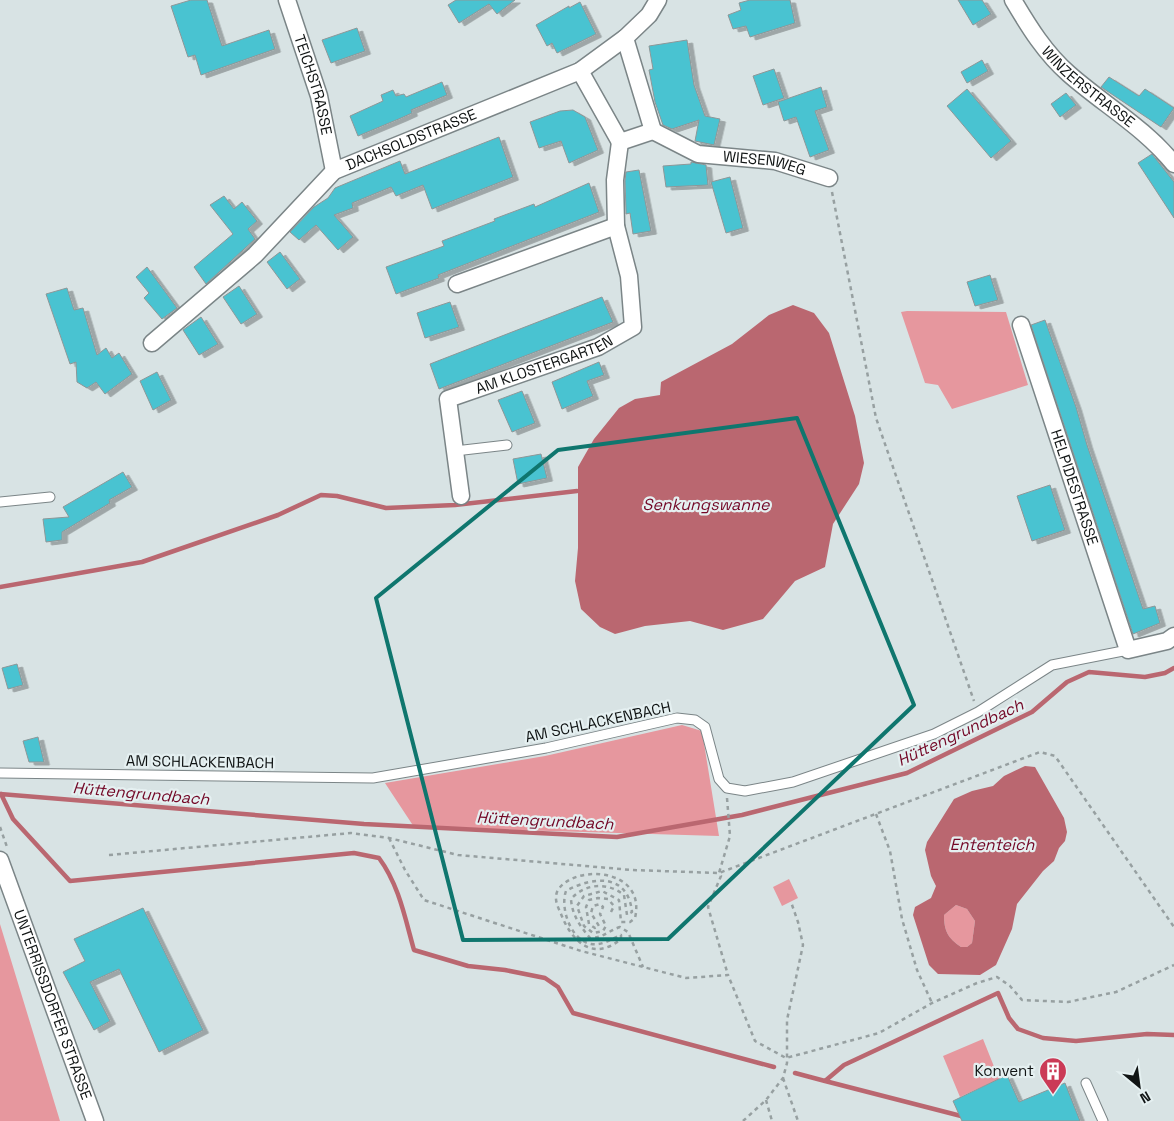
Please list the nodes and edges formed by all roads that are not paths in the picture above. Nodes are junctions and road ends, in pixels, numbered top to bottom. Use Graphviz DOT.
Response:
graph roads {
  1 [pos="286,0"];
  2 [pos="658,0"];
  3 [pos="1013,0"];
  4 [pos="625,38"];
  5 [pos="580,71"];
  6 [pos="653,131"];
  7 [pos="620,142"];
  8 [pos="1174,164"];
  9 [pos="334,171"];
  10 [pos="829,178"];
  11 [pos="616,226"];
  12 [pos="457,284"];
  13 [pos="1021,325"];
  14 [pos="152,343"];
  15 [pos="507,445"];
  16 [pos="455,451"];
  17 [pos="460,496"];
  18 [pos="50,497"];
  19 [pos="0,502"];
  20 [pos="1174,636"];
  21 [pos="1128,650"];
  22 [pos="0,773"];
  23 [pos="0,860"];
  24 [pos="1086,1083"];
  25 [pos="95,1121"];
  26 [pos="1103,1121"];
  1 -- 9 [label="street, TEICHSTRASSE"];
  2 -- 4 [label="street, DACHSOLDSTRASSE"];
  3 -- 8 [label="street, WINZERSTRASSE"];
  4 -- 5 [label="street, DACHSOLDSTRASSE"];
  4 -- 6 [label="street"];
  5 -- 7 [label="street"];
  5 -- 9 [label="street, DACHSOLDSTRASSE"];
  6 -- 7 [label="street"];
  6 -- 10 [label="street, WIESENWEG"];
  7 -- 11 [label="street, AM KLOSTERGARTEN"];
  9 -- 14 [label="street, DACHSOLDSTRASSE"];
  11 -- 12 [label="street"];
  11 -- 16 [label="street, AM KLOSTERGARTEN"];
  13 -- 21 [label="street, HELPIDESTRASSE"];
  15 -- 16 [label="lane"];
  16 -- 17 [label="street, AM KLOSTERGARTEN"];
  18 -- 19 [label="lane"];
  20 -- 21 [label="street"];
  21 -- 22 [label="lane, AM SCHLACKENBACH"];
  23 -- 25 [label="street, UNTERRISSDORFER STRASSE"];
  24 -- 26 [label="lane"];
}
